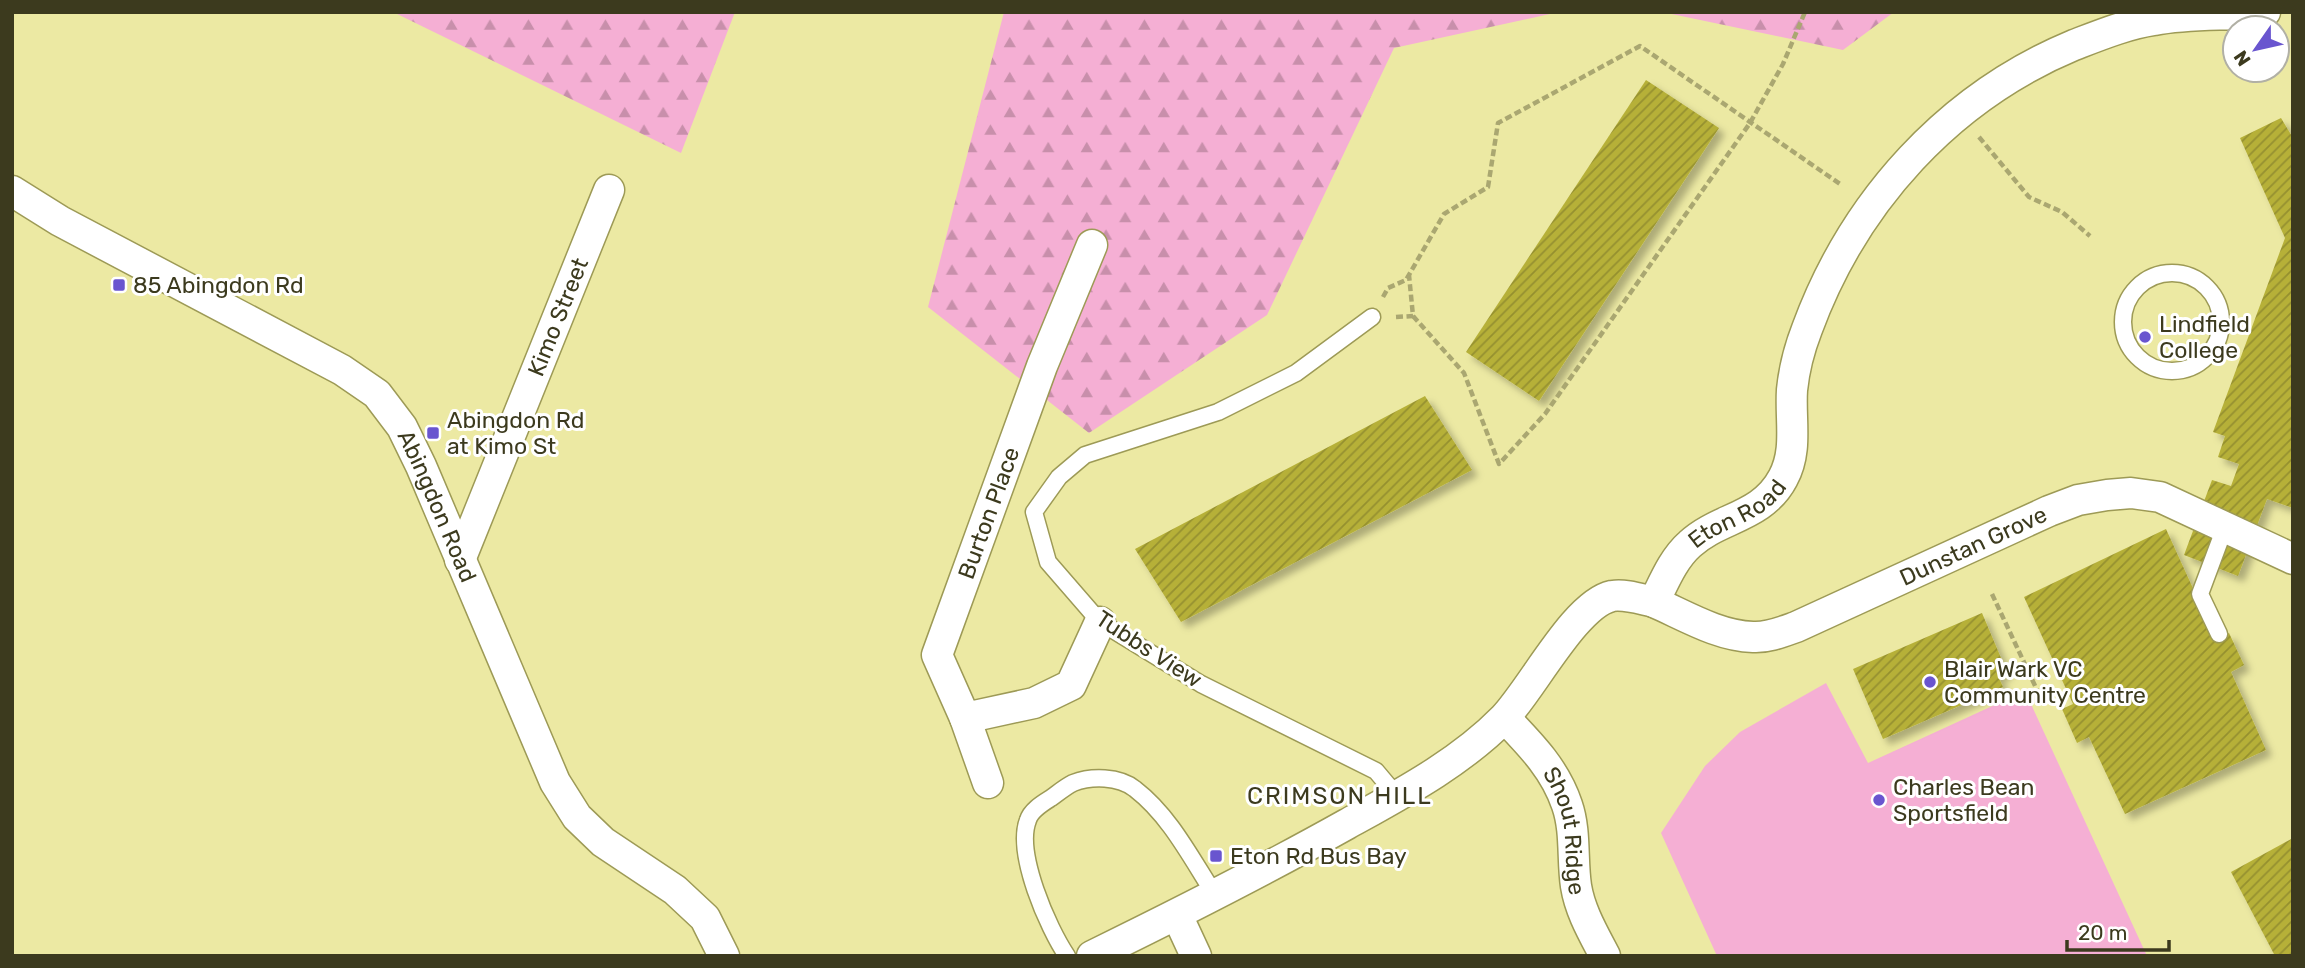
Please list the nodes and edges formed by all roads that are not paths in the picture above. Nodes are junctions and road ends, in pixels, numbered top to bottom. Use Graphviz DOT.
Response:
graph roads {
  1 [pos="2265,12"];
  2 [pos="609,190"];
  3 [pos="12,191"];
  4 [pos="1092,245"];
  5 [pos="2218,305"];
  6 [pos="1372,317"];
  7 [pos="2225,527"];
  8 [pos="2293,559"];
  9 [pos="460,560"];
  10 [pos="1654,602"];
  11 [pos="1100,622"];
  12 [pos="2219,634"];
  13 [pos="965,718"];
  14 [pos="1504,718"];
  15 [pos="988,783"];
  16 [pos="1397,796"];
  17 [pos="1215,895"];
  18 [pos="1177,915"];
  19 [pos="724,956"];
  20 [pos="1067,956"];
  21 [pos="1092,956"];
  22 [pos="1195,956"];
  23 [pos="1605,956"];
  1 -- 10 [label="street, Eton Road"];
  2 -- 9 [label="street, Kimo Street"];
  3 -- 9 [label="street, Abingdon Road"];
  4 -- 13 [label="street, Burton Place"];
  5 -- 5 [label="lane"];
  6 -- 11 [label="lane, Tubbs View"];
  7 -- 8 [label="street, Dunstan Grove"];
  7 -- 10 [label="street, Dunstan Grove"];
  7 -- 12 [label="lane"];
  9 -- 19 [label="street, Abingdon Road"];
  10 -- 14 [label="street"];
  11 -- 13 [label="street"];
  11 -- 16 [label="lane, Tubbs View"];
  13 -- 15 [label="street, Burton Place"];
  14 -- 16 [label="street"];
  14 -- 23 [label="street, Shout Ridge"];
  16 -- 17 [label="street"];
  17 -- 18 [label="street"];
  17 -- 20 [label="lane"];
  18 -- 21 [label="street"];
  18 -- 22 [label="street"];
}
